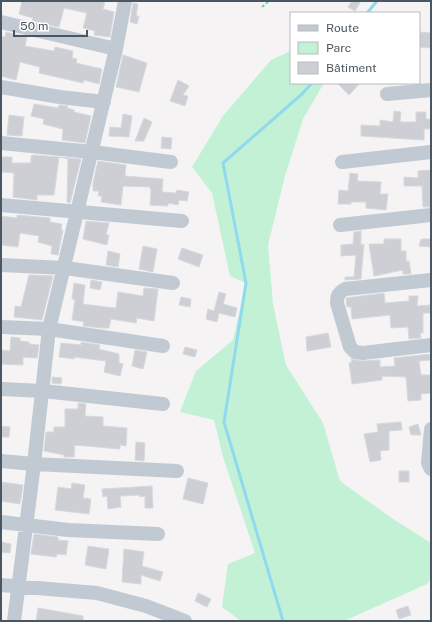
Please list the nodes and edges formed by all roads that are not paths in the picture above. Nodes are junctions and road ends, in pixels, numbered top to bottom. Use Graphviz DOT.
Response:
graph roads {
  1 [pos="125,1"];
  2 [pos="1,22"];
  3 [pos="116,48"];
  4 [pos="1,87"];
  5 [pos="431,90"];
  6 [pos="387,94"];
  7 [pos="104,102"];
  8 [pos="1,143"];
  9 [pos="92,152"];
  10 [pos="431,152"];
  11 [pos="171,162"];
  12 [pos="342,162"];
  13 [pos="1,205"];
  14 [pos="77,213"];
  15 [pos="431,215"];
  16 [pos="182,222"];
  17 [pos="340,225"];
  18 [pos="1,265"];
  19 [pos="65,268"];
  20 [pos="431,280"];
  21 [pos="173,283"];
  22 [pos="1,327"];
  23 [pos="49,329"];
  24 [pos="431,345"];
  25 [pos="163,346"];
  26 [pos="1,389"];
  27 [pos="43,391"];
  28 [pos="163,404"];
  29 [pos="431,429"];
  30 [pos="1,461"];
  31 [pos="34,464"];
  32 [pos="431,469"];
  33 [pos="177,471"];
  34 [pos="1,522"];
  35 [pos="27,525"];
  36 [pos="158,534"];
  37 [pos="1,585"];
  38 [pos="18,587"];
  39 [pos="14,621"];
  40 [pos="184,621"];
  1 -- 3 [label="street"];
  2 -- 3 [label="street"];
  3 -- 7 [label="street"];
  4 -- 7 [label="street"];
  5 -- 6 [label="street"];
  7 -- 9 [label="street"];
  8 -- 9 [label="street"];
  9 -- 11 [label="street"];
  9 -- 14 [label="street"];
  10 -- 12 [label="street"];
  13 -- 14 [label="street"];
  14 -- 16 [label="street"];
  14 -- 19 [label="street"];
  15 -- 17 [label="street"];
  18 -- 19 [label="street"];
  19 -- 21 [label="street"];
  19 -- 23 [label="street"];
  20 -- 24 [label="street"];
  22 -- 23 [label="street"];
  23 -- 25 [label="street"];
  23 -- 27 [label="street"];
  26 -- 27 [label="street"];
  27 -- 28 [label="street"];
  27 -- 31 [label="street"];
  29 -- 32 [label="street"];
  30 -- 31 [label="street"];
  31 -- 33 [label="street"];
  31 -- 35 [label="street"];
  34 -- 35 [label="street"];
  35 -- 36 [label="street"];
  35 -- 38 [label="street"];
  37 -- 38 [label="street"];
  38 -- 39 [label="street"];
  38 -- 40 [label="street"];
}
